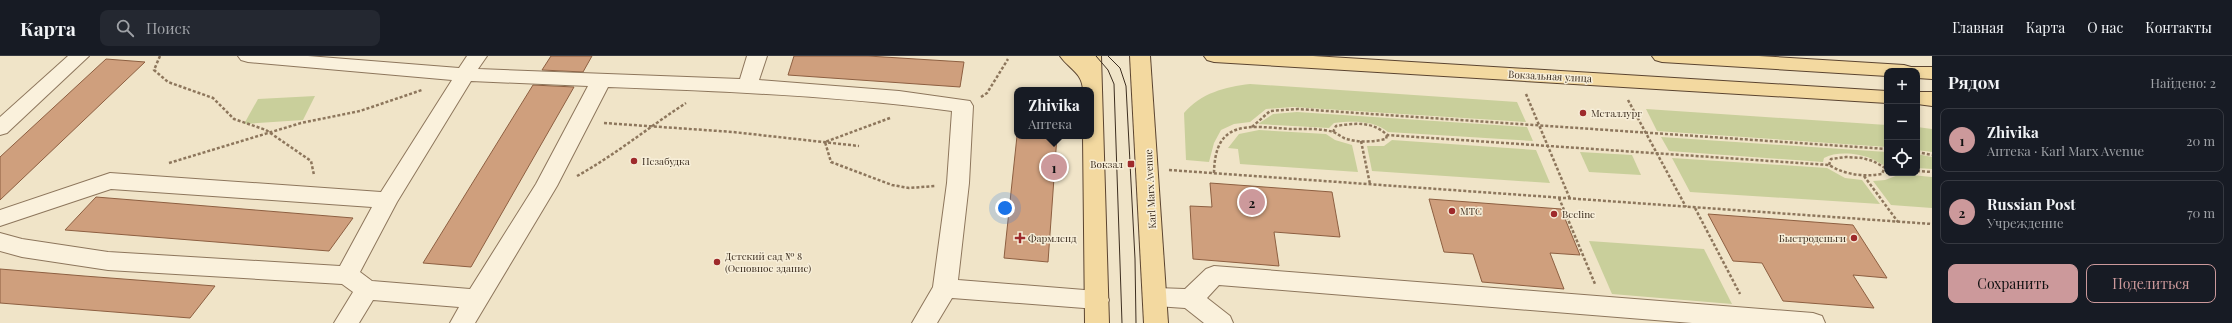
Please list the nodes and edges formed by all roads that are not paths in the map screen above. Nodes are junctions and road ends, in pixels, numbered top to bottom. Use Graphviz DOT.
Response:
graph roads {
  1 [pos="79,56"];
  2 [pos="248,56"];
  3 [pos="477,56"];
  4 [pos="757,56"];
  5 [pos="1070,56"];
  6 [pos="1091,56"];
  7 [pos="1140,56"];
  8 [pos="1214,56"];
  9 [pos="1662,56"];
  10 [pos="1884,70"];
  11 [pos="1920,72"];
  12 [pos="1932,73"];
  13 [pos="466,75"];
  14 [pos="601,81"];
  15 [pos="1092,81"];
  16 [pos="748,85"];
  17 [pos="1092,87"];
  18 [pos="1884,97"];
  19 [pos="1920,98"];
  20 [pos="1932,99"];
  21 [pos="0,128"];
  22 [pos="1093,139"];
  23 [pos="387,200"];
  24 [pos="0,218"];
  25 [pos="0,242"];
  26 [pos="347,275"];
  27 [pos="945,288"];
  28 [pos="367,290"];
  29 [pos="1156,297"];
  30 [pos="476,298"];
  31 [pos="1191,299"];
  32 [pos="1097,300"];
  33 [pos="346,323"];
  34 [pos="462,323"];
  35 [pos="924,323"];
  36 [pos="1096,323"];
  37 [pos="1156,323"];
  38 [pos="1221,323"];
  39 [pos="1813,323"];
  1 -- 21 [label="lane"];
  2 -- 13 [label="lane"];
  3 -- 13 [label="lane"];
  4 -- 16 [label="lane"];
  5 -- 15 [label="main road"];
  6 -- 15 [label="main road"];
  7 -- 29 [label="main road, Karl Marx Avenue"];
  8 -- 18 [label="main road, Вокзальная улица"];
  9 -- 10 [label="main road"];
  11 -- 12 [label="main road"];
  13 -- 14 [label="lane"];
  13 -- 23 [label="lane"];
  14 -- 16 [label="lane"];
  14 -- 30 [label="lane"];
  15 -- 17 [label="main road"];
  16 -- 27 [label="lane"];
  19 -- 20 [label="main road"];
  22 -- 32 [label="main road"];
  23 -- 24 [label="lane"];
  23 -- 26 [label="lane"];
  25 -- 26 [label="lane"];
  26 -- 28 [label="lane"];
  27 -- 32 [label="lane"];
  27 -- 35 [label="lane"];
  28 -- 30 [label="lane"];
  28 -- 33 [label="lane"];
  29 -- 31 [label="lane"];
  29 -- 37 [label="main road, Karl Marx Avenue"];
  30 -- 34 [label="lane"];
  31 -- 38 [label="lane"];
  31 -- 39 [label="lane"];
  32 -- 36 [label="main road"];
}
